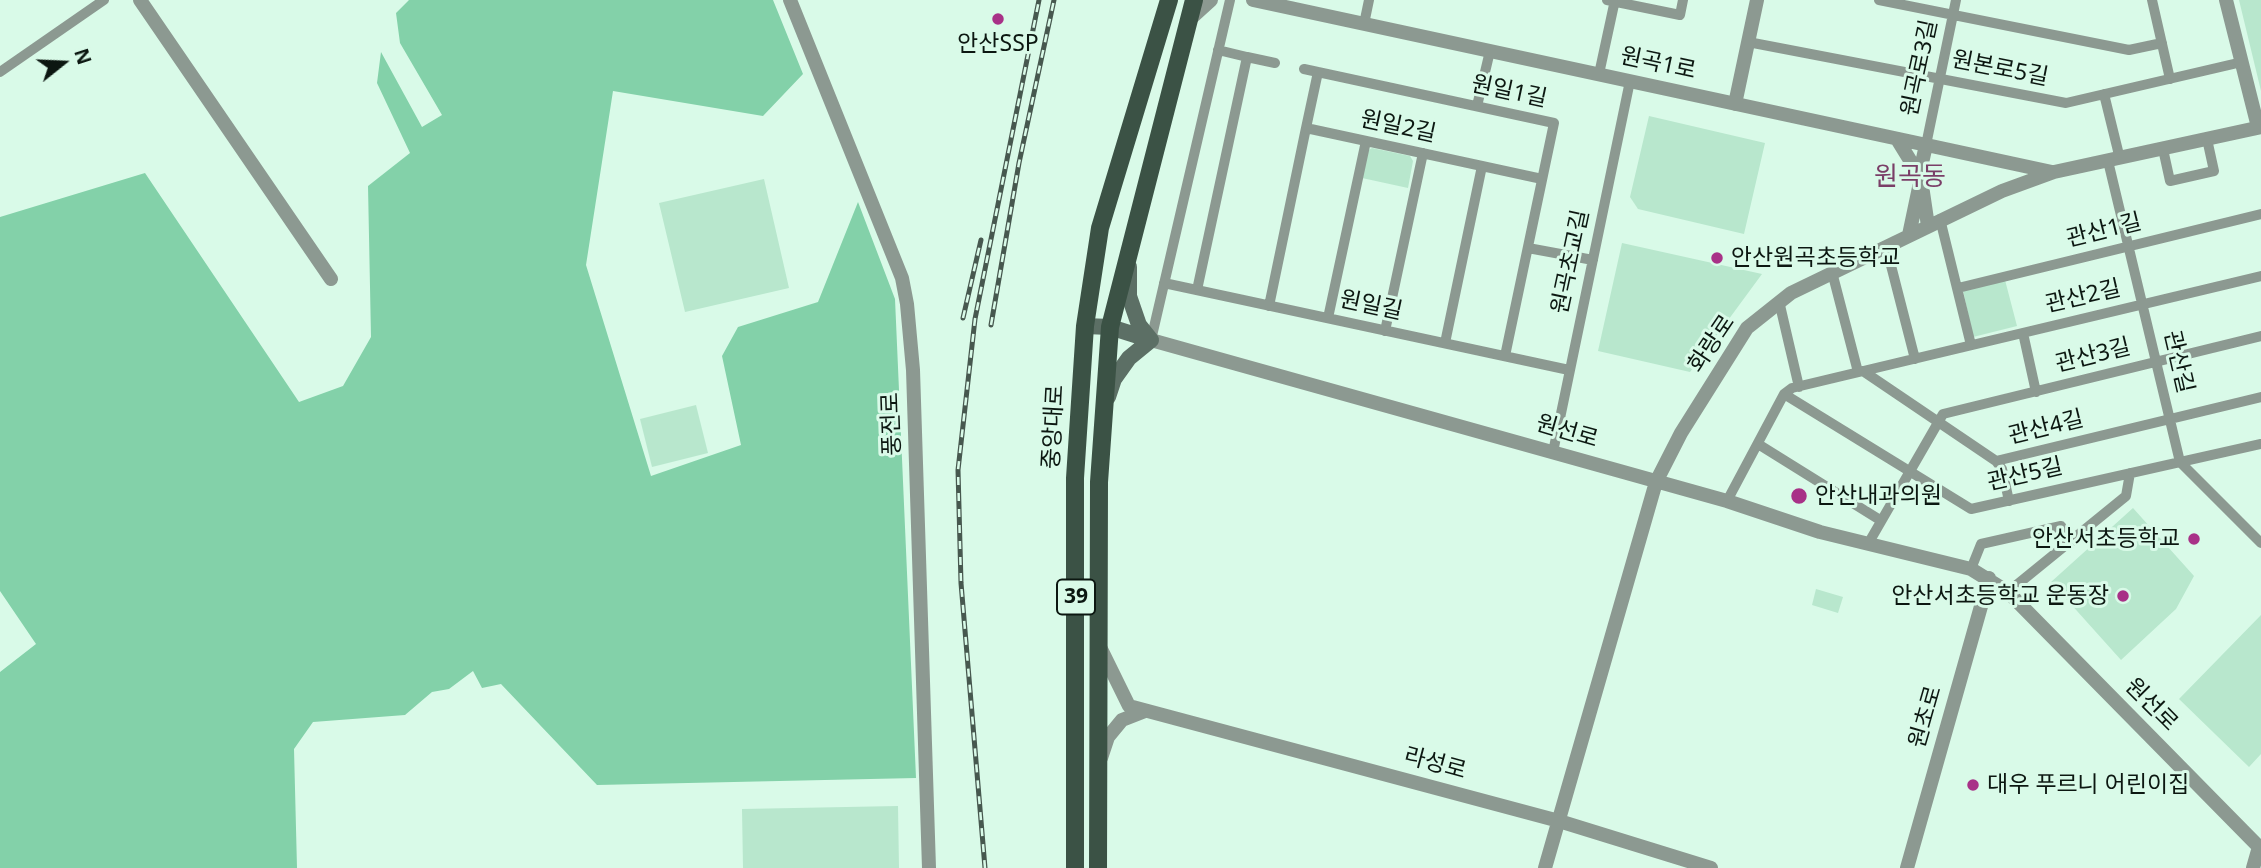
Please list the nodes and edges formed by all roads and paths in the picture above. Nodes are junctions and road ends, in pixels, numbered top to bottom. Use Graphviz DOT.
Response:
graph roads {
  1 [pos="104,0"];
  2 [pos="140,0"];
  3 [pos="790,0"];
  4 [pos="1169,0"];
  5 [pos="1194,0"];
  6 [pos="1211,0"];
  7 [pos="1230,0"];
  8 [pos="1253,0"];
  9 [pos="1369,0"];
  10 [pos="1683,0"];
  11 [pos="1757,0"];
  12 [pos="1879,0"];
  13 [pos="1956,0"];
  14 [pos="2152,0"];
  15 [pos="2226,0"];
  16 [pos="1612,1"];
  17 [pos="1953,15"];
  18 [pos="1188,21"];
  19 [pos="1364,24"];
  20 [pos="1748,42"];
  21 [pos="2162,43"];
  22 [pos="1218,50"];
  23 [pos="1490,51"];
  24 [pos="1247,57"];
  25 [pos="2242,62"];
  26 [pos="1275,63"];
  27 [pos="1304,69"];
  28 [pos="0,72"];
  29 [pos="1318,72"];
  30 [pos="1599,74"];
  31 [pos="1940,79"];
  32 [pos="2170,79"];
  33 [pos="1630,81"];
  34 [pos="2104,94"];
  35 [pos="1735,104"];
  36 [pos="1477,106"];
  37 [pos="1306,128"];
  38 [pos="2260,132"];
  39 [pos="1897,139"];
  40 [pos="2207,139"];
  41 [pos="1366,141"];
  42 [pos="1926,145"];
  43 [pos="2163,149"];
  44 [pos="1423,153"];
  45 [pos="2114,160"];
  46 [pos="1482,166"];
  47 [pos="2054,172"];
  48 [pos="1921,178"];
  49 [pos="1542,179"];
  50 [pos="2261,215"];
  51 [pos="1934,223"];
  52 [pos="1909,235"];
  53 [pos="1886,246"];
  54 [pos="2129,247"];
  55 [pos="1528,248"];
  56 [pos="1128,251"];
  57 [pos="1593,260"];
  58 [pos="1832,272"];
  59 [pos="2261,276"];
  60 [pos="331,279"];
  61 [pos="1164,283"];
  62 [pos="1958,288"];
  63 [pos="1197,290"];
  64 [pos="1779,301"];
  65 [pos="2143,304"];
  66 [pos="1269,306"];
  67 [pos="1328,318"];
  68 [pos="1085,326"];
  69 [pos="1110,327"];
  70 [pos="1385,331"];
  71 [pos="2023,333"];
  72 [pos="2261,336"];
  73 [pos="1151,340"];
  74 [pos="1445,343"];
  75 [pos="1971,345"];
  76 [pos="1505,356"];
  77 [pos="1915,359"];
  78 [pos="2156,362"];
  79 [pos="1569,370"];
  80 [pos="1861,372"];
  81 [pos="1800,387"];
  82 [pos="2036,391"];
  83 [pos="1784,394"];
  84 [pos="2261,397"];
  85 [pos="1104,409"];
  86 [pos="2170,419"];
  87 [pos="1938,422"];
  88 [pos="1758,444"];
  89 [pos="2261,444"];
  90 [pos="1553,452"];
  91 [pos="1996,461"];
  92 [pos="2180,462"];
  93 [pos="1909,471"];
  94 [pos="2130,473"];
  95 [pos="1656,482"];
  96 [pos="2009,500"];
  97 [pos="1727,501"];
  98 [pos="1880,520"];
  99 [pos="2071,542"];
  100 [pos="2261,543"];
  101 [pos="1867,544"];
  102 [pos="1971,569"];
  103 [pos="1989,578"];
  104 [pos="2008,592"];
  105 [pos="1100,647"];
  106 [pos="1145,711"];
  107 [pos="1099,765"];
  108 [pos="1559,821"];
  109 [pos="2260,848"];
  110 [pos="929,868"];
  111 [pos="1075,868"];
  112 [pos="1098,868"];
  113 [pos="1545,868"];
  114 [pos="1711,868"];
  115 [pos="1907,868"];
  116 [pos="2253,868"];
  1 -- 28 [label="street"];
  2 -- 60 [label="street"];
  3 -- 110 [label="street, 풍전로"];
  4 -- 68 [label="main road, 중앙대로 / 39"];
  5 -- 18 [label="main road, 39"];
  6 -- 18 [label="street"];
  7 -- 22 [label="street"];
  8 -- 19 [label="street, 원곡1로"];
  9 -- 19 [label="street"];
  10 -- 16 [label="street"];
  11 -- 20 [label="street"];
  12 -- 17 [label="street"];
  13 -- 17 [label="street, 원곡로3길"];
  14 -- 21 [label="street"];
  15 -- 25 [label="street"];
  16 -- 30 [label="street"];
  17 -- 21 [label="street"];
  17 -- 31 [label="street, 원곡로3길"];
  18 -- 56 [label="main road, 39"];
  19 -- 23 [label="street, 원곡1로"];
  20 -- 31 [label="street, 원본로5길"];
  20 -- 35 [label="street"];
  21 -- 32 [label="street"];
  22 -- 24 [label="street"];
  22 -- 61 [label="street"];
  23 -- 30 [label="street, 원곡1로"];
  23 -- 36 [label="street"];
  24 -- 26 [label="street"];
  24 -- 63 [label="street"];
  25 -- 32 [label="street, 원본로5길"];
  25 -- 38 [label="street"];
  27 -- 29 [label="street, 원일1길"];
  29 -- 36 [label="street, 원일1길"];
  29 -- 37 [label="street"];
  30 -- 33 [label="street, 원곡1로"];
  31 -- 34 [label="street, 원본로5길"];
  31 -- 42 [label="street, 원곡로3길"];
  32 -- 34 [label="street, 원본로5길"];
  33 -- 35 [label="street, 원곡1로"];
  33 -- 57 [label="street, 원곡초교길"];
  34 -- 45 [label="street, 관산길"];
  35 -- 39 [label="street, 원곡1로"];
  36 -- 49 [label="street, 원일1길"];
  37 -- 41 [label="street, 원일2길"];
  37 -- 66 [label="street"];
  38 -- 40 [label="street, 화랑로"];
  39 -- 42 [label="street, 원곡1로"];
  39 -- 48 [label="street"];
  40 -- 43 [label="street, 화랑로"];
  40 -- 43 [label="street"];
  41 -- 44 [label="street, 원일2길"];
  41 -- 67 [label="street"];
  42 -- 47 [label="street, 원곡1로"];
  42 -- 48 [label="street"];
  43 -- 45 [label="street, 화랑로"];
  44 -- 46 [label="street, 원일2길"];
  44 -- 70 [label="street"];
  45 -- 47 [label="street, 화랑로"];
  45 -- 54 [label="street, 관산길"];
  46 -- 49 [label="street, 원일2길"];
  46 -- 74 [label="street"];
  47 -- 51 [label="street, 화랑로"];
  48 -- 51 [label="street"];
  48 -- 52 [label="street"];
  49 -- 55 [label="street, 원일1길"];
  50 -- 54 [label="street, 관산1길"];
  51 -- 52 [label="street, 화랑로"];
  51 -- 62 [label="street"];
  52 -- 53 [label="street, 화랑로"];
  53 -- 58 [label="street, 화랑로"];
  53 -- 77 [label="street"];
  54 -- 62 [label="street, 관산1길"];
  54 -- 65 [label="street, 관산길"];
  55 -- 57 [label="street"];
  55 -- 76 [label="street, 원일1길"];
  56 -- 69 [label="main road, 39"];
  56 -- 73 [label="main road"];
  57 -- 79 [label="street, 원곡초교길"];
  58 -- 64 [label="street, 화랑로"];
  58 -- 80 [label="street"];
  59 -- 65 [label="street, 관산2길"];
  61 -- 63 [label="street, 원일길"];
  61 -- 73 [label="street"];
  62 -- 75 [label="street"];
  63 -- 66 [label="street, 원일길"];
  64 -- 81 [label="street"];
  64 -- 95 [label="street, 화랑로"];
  65 -- 71 [label="street, 관산2길"];
  65 -- 78 [label="street, 관산길"];
  66 -- 67 [label="street, 원일길"];
  67 -- 70 [label="street, 원일길"];
  68 -- 69 [label="main road"];
  68 -- 111 [label="main road, 중앙대로 / 39"];
  69 -- 73 [label="main road"];
  69 -- 85 [label="main road, 39"];
  70 -- 74 [label="street, 원일길"];
  71 -- 75 [label="street, 관산2길"];
  71 -- 82 [label="street"];
  72 -- 78 [label="street, 관산3길"];
  73 -- 85 [label="main road"];
  73 -- 90 [label="street, 원선로"];
  74 -- 76 [label="street, 원일길"];
  75 -- 77 [label="street, 관산2길"];
  76 -- 79 [label="street, 원일길"];
  77 -- 80 [label="street, 관산2길"];
  78 -- 82 [label="street, 관산3길"];
  78 -- 86 [label="street, 관산길"];
  79 -- 90 [label="street, 원곡초교길"];
  80 -- 81 [label="street, 관산2길"];
  80 -- 87 [label="street, 관산4길"];
  81 -- 83 [label="street, 관산2길"];
  82 -- 87 [label="street, 관산3길"];
  83 -- 88 [label="street"];
  83 -- 93 [label="street, 관산5길"];
  84 -- 86 [label="street, 관산4길"];
  85 -- 105 [label="main road, 39"];
  86 -- 91 [label="street, 관산4길"];
  86 -- 92 [label="street, 관산길"];
  87 -- 91 [label="street, 관산4길"];
  87 -- 93 [label="street"];
  88 -- 97 [label="street"];
  88 -- 98 [label="street"];
  89 -- 92 [label="street, 관산5길"];
  90 -- 95 [label="street, 원선로"];
  91 -- 96 [label="street"];
  92 -- 94 [label="street, 관산5길"];
  92 -- 100 [label="street"];
  93 -- 96 [label="street, 관산5길"];
  93 -- 98 [label="street"];
  94 -- 96 [label="street, 관산5길"];
  94 -- 99 [label="street"];
  95 -- 97 [label="street, 원선로"];
  95 -- 108 [label="street, 화랑로"];
  97 -- 101 [label="street, 원선로"];
  98 -- 101 [label="street"];
  99 -- 102 [label="street"];
  99 -- 104 [label="street"];
  101 -- 102 [label="street, 원선로"];
  102 -- 103 [label="street, 원선로"];
  103 -- 104 [label="street, 원선로"];
  103 -- 115 [label="street, 원초로"];
  104 -- 109 [label="street, 원선로"];
  105 -- 106 [label="street"];
  105 -- 107 [label="main road, 39"];
  106 -- 107 [label="street"];
  106 -- 108 [label="street, 라성로"];
  107 -- 112 [label="main road, 39"];
  108 -- 113 [label="street, 화랑로"];
  108 -- 114 [label="street, 라성로"];
  109 -- 116 [label="street"];
}
